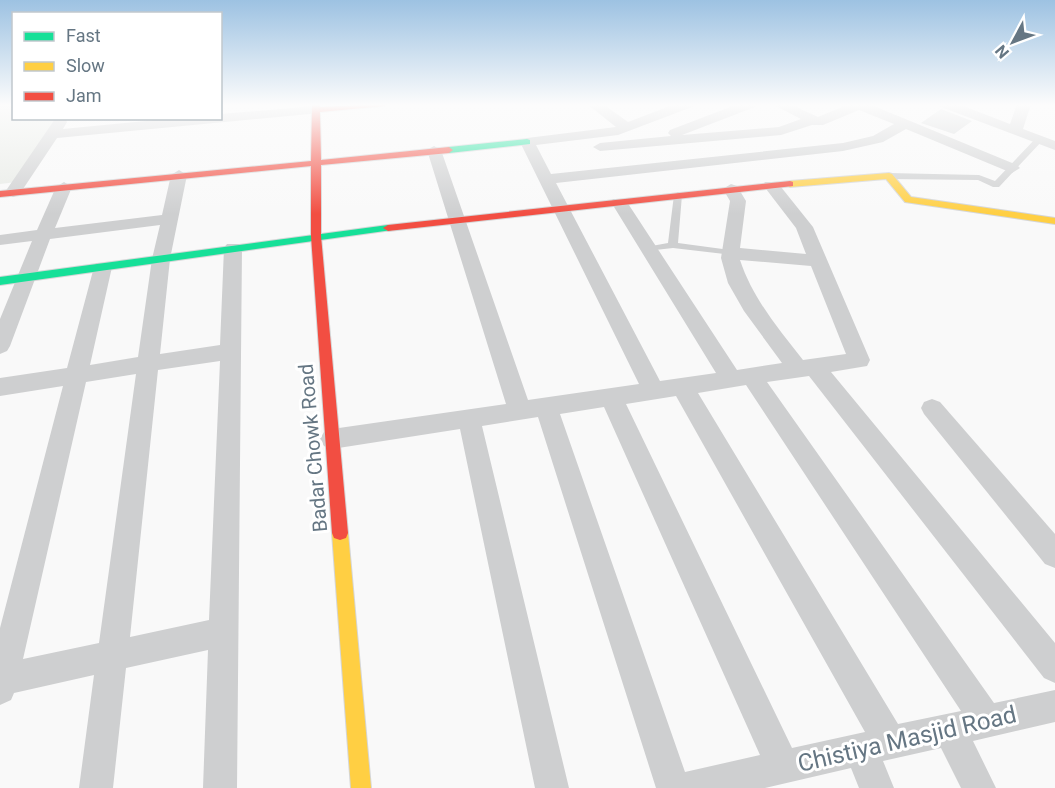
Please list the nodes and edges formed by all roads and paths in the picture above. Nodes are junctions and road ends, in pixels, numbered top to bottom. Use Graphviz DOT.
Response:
graph roads {
  1 [pos="47,141"];
  2 [pos="315,141"];
  3 [pos="564,141"];
  4 [pos="654,141"];
  5 [pos="665,141"];
  6 [pos="870,141"];
  7 [pos="942,141"];
  8 [pos="950,141"];
  9 [pos="1038,141"];
  10 [pos="651,142"];
  11 [pos="947,143"];
  12 [pos="530,147"];
  13 [pos="434,150"];
  14 [pos="315,161"];
  15 [pos="1012,168"];
  16 [pos="179,175"];
  17 [pos="889,176"];
  18 [pos="546,179"];
  19 [pos="771,185"];
  20 [pos="64,187"];
  21 [pos="731,189"];
  22 [pos="7,193"];
  23 [pos="678,195"];
  24 [pos="619,202"];
  25 [pos="561,208"];
  26 [pos="170,219"];
  27 [pos="456,220"];
  28 [pos="1055,221"];
  29 [pos="44,234"];
  30 [pos="316,236"];
  31 [pos="0,240"];
  32 [pos="673,245"];
  33 [pos="233,248"];
  34 [pos="649,249"];
  35 [pos="730,253"];
  36 [pos="161,259"];
  37 [pos="818,261"];
  38 [pos="103,267"];
  39 [pos="25,278"];
  40 [pos="0,281"];
  41 [pos="0,346"];
  42 [pos="231,351"];
  43 [pos="148,363"];
  44 [pos="806,368"];
  45 [pos="77,375"];
  46 [pos="741,378"];
  47 [pos="682,386"];
  48 [pos="0,387"];
  49 [pos="654,391"];
  50 [pos="611,397"];
  51 [pos="932,408"];
  52 [pos="533,409"];
  53 [pos="469,419"];
  54 [pos="332,439"];
  55 [pos="1055,555"];
  56 [pos="224,632"];
  57 [pos="112,656"];
  58 [pos="1055,667"];
  59 [pos="1,683"];
  60 [pos="1051,713"];
  61 [pos="987,721"];
  62 [pos="949,729"];
  63 [pos="875,746"];
  64 [pos="767,776"];
  65 [pos="96,788"];
  66 [pos="220,788"];
  67 [pos="361,788"];
  68 [pos="552,788"];
  69 [pos="673,788"];
  70 [pos="688,788"];
  71 [pos="877,788"];
  72 [pos="979,788"];
  1 -- 22 [label="street"];
  2 -- 14 [label="street, Badar Chowk Road"];
  3 -- 12 [label="street"];
  4 -- 10 [label="street"];
  5 -- 10 [label="street"];
  6 -- 18 [label="street"];
  7 -- 11 [label="street"];
  8 -- 11 [label="street"];
  9 -- 15 [label="lane"];
  10 -- 12 [label="street"];
  11 -- 15 [label="street"];
  12 -- 13 [label="street"];
  12 -- 18 [label="street"];
  13 -- 14 [label="street"];
  13 -- 27 [label="street"];
  14 -- 16 [label="street"];
  14 -- 30 [label="street, Badar Chowk Road"];
  15 -- 17 [label="lane"];
  16 -- 20 [label="street"];
  16 -- 26 [label="street"];
  17 -- 19 [label="street"];
  17 -- 28 [label="street"];
  18 -- 25 [label="street"];
  19 -- 21 [label="street"];
  19 -- 37 [label="street"];
  20 -- 22 [label="street"];
  20 -- 29 [label="street"];
  21 -- 23 [label="street"];
  21 -- 35 [label="street"];
  23 -- 24 [label="street"];
  23 -- 32 [label="lane"];
  24 -- 25 [label="street"];
  24 -- 34 [label="street"];
  25 -- 27 [label="street"];
  25 -- 49 [label="street"];
  26 -- 29 [label="street"];
  26 -- 36 [label="street"];
  27 -- 30 [label="street"];
  27 -- 52 [label="street"];
  29 -- 31 [label="street"];
  29 -- 39 [label="street"];
  30 -- 33 [label="street"];
  30 -- 54 [label="street, Badar Chowk Road"];
  32 -- 34 [label="lane"];
  32 -- 35 [label="lane"];
  33 -- 36 [label="street"];
  33 -- 42 [label="street"];
  34 -- 46 [label="street"];
  35 -- 37 [label="street"];
  35 -- 44 [label="street"];
  36 -- 38 [label="street"];
  36 -- 43 [label="street"];
  37 -- 44 [label="street"];
  38 -- 39 [label="street"];
  38 -- 45 [label="street"];
  39 -- 40 [label="street"];
  39 -- 41 [label="street"];
  42 -- 43 [label="street"];
  42 -- 56 [label="street"];
  43 -- 45 [label="street"];
  43 -- 57 [label="street"];
  44 -- 46 [label="street"];
  44 -- 58 [label="street"];
  45 -- 48 [label="street"];
  45 -- 59 [label="street"];
  46 -- 47 [label="street"];
  46 -- 61 [label="street"];
  47 -- 49 [label="street"];
  47 -- 63 [label="street"];
  49 -- 50 [label="street"];
  50 -- 52 [label="street"];
  50 -- 64 [label="street"];
  51 -- 55 [label="street"];
  52 -- 53 [label="street"];
  52 -- 69 [label="street"];
  53 -- 54 [label="street"];
  53 -- 68 [label="street"];
  54 -- 67 [label="street, Badar Chowk Road"];
  56 -- 57 [label="street"];
  56 -- 66 [label="street"];
  57 -- 59 [label="street"];
  57 -- 65 [label="street"];
  60 -- 61 [label="street, Chistiya Masjid Road"];
  61 -- 62 [label="street, Chistiya Masjid Road"];
  62 -- 63 [label="street, Chistiya Masjid Road"];
  62 -- 72 [label="street"];
  63 -- 64 [label="street, Chistiya Masjid Road"];
  63 -- 71 [label="street"];
  64 -- 70 [label="street, Chistiya Masjid Road"];
}
